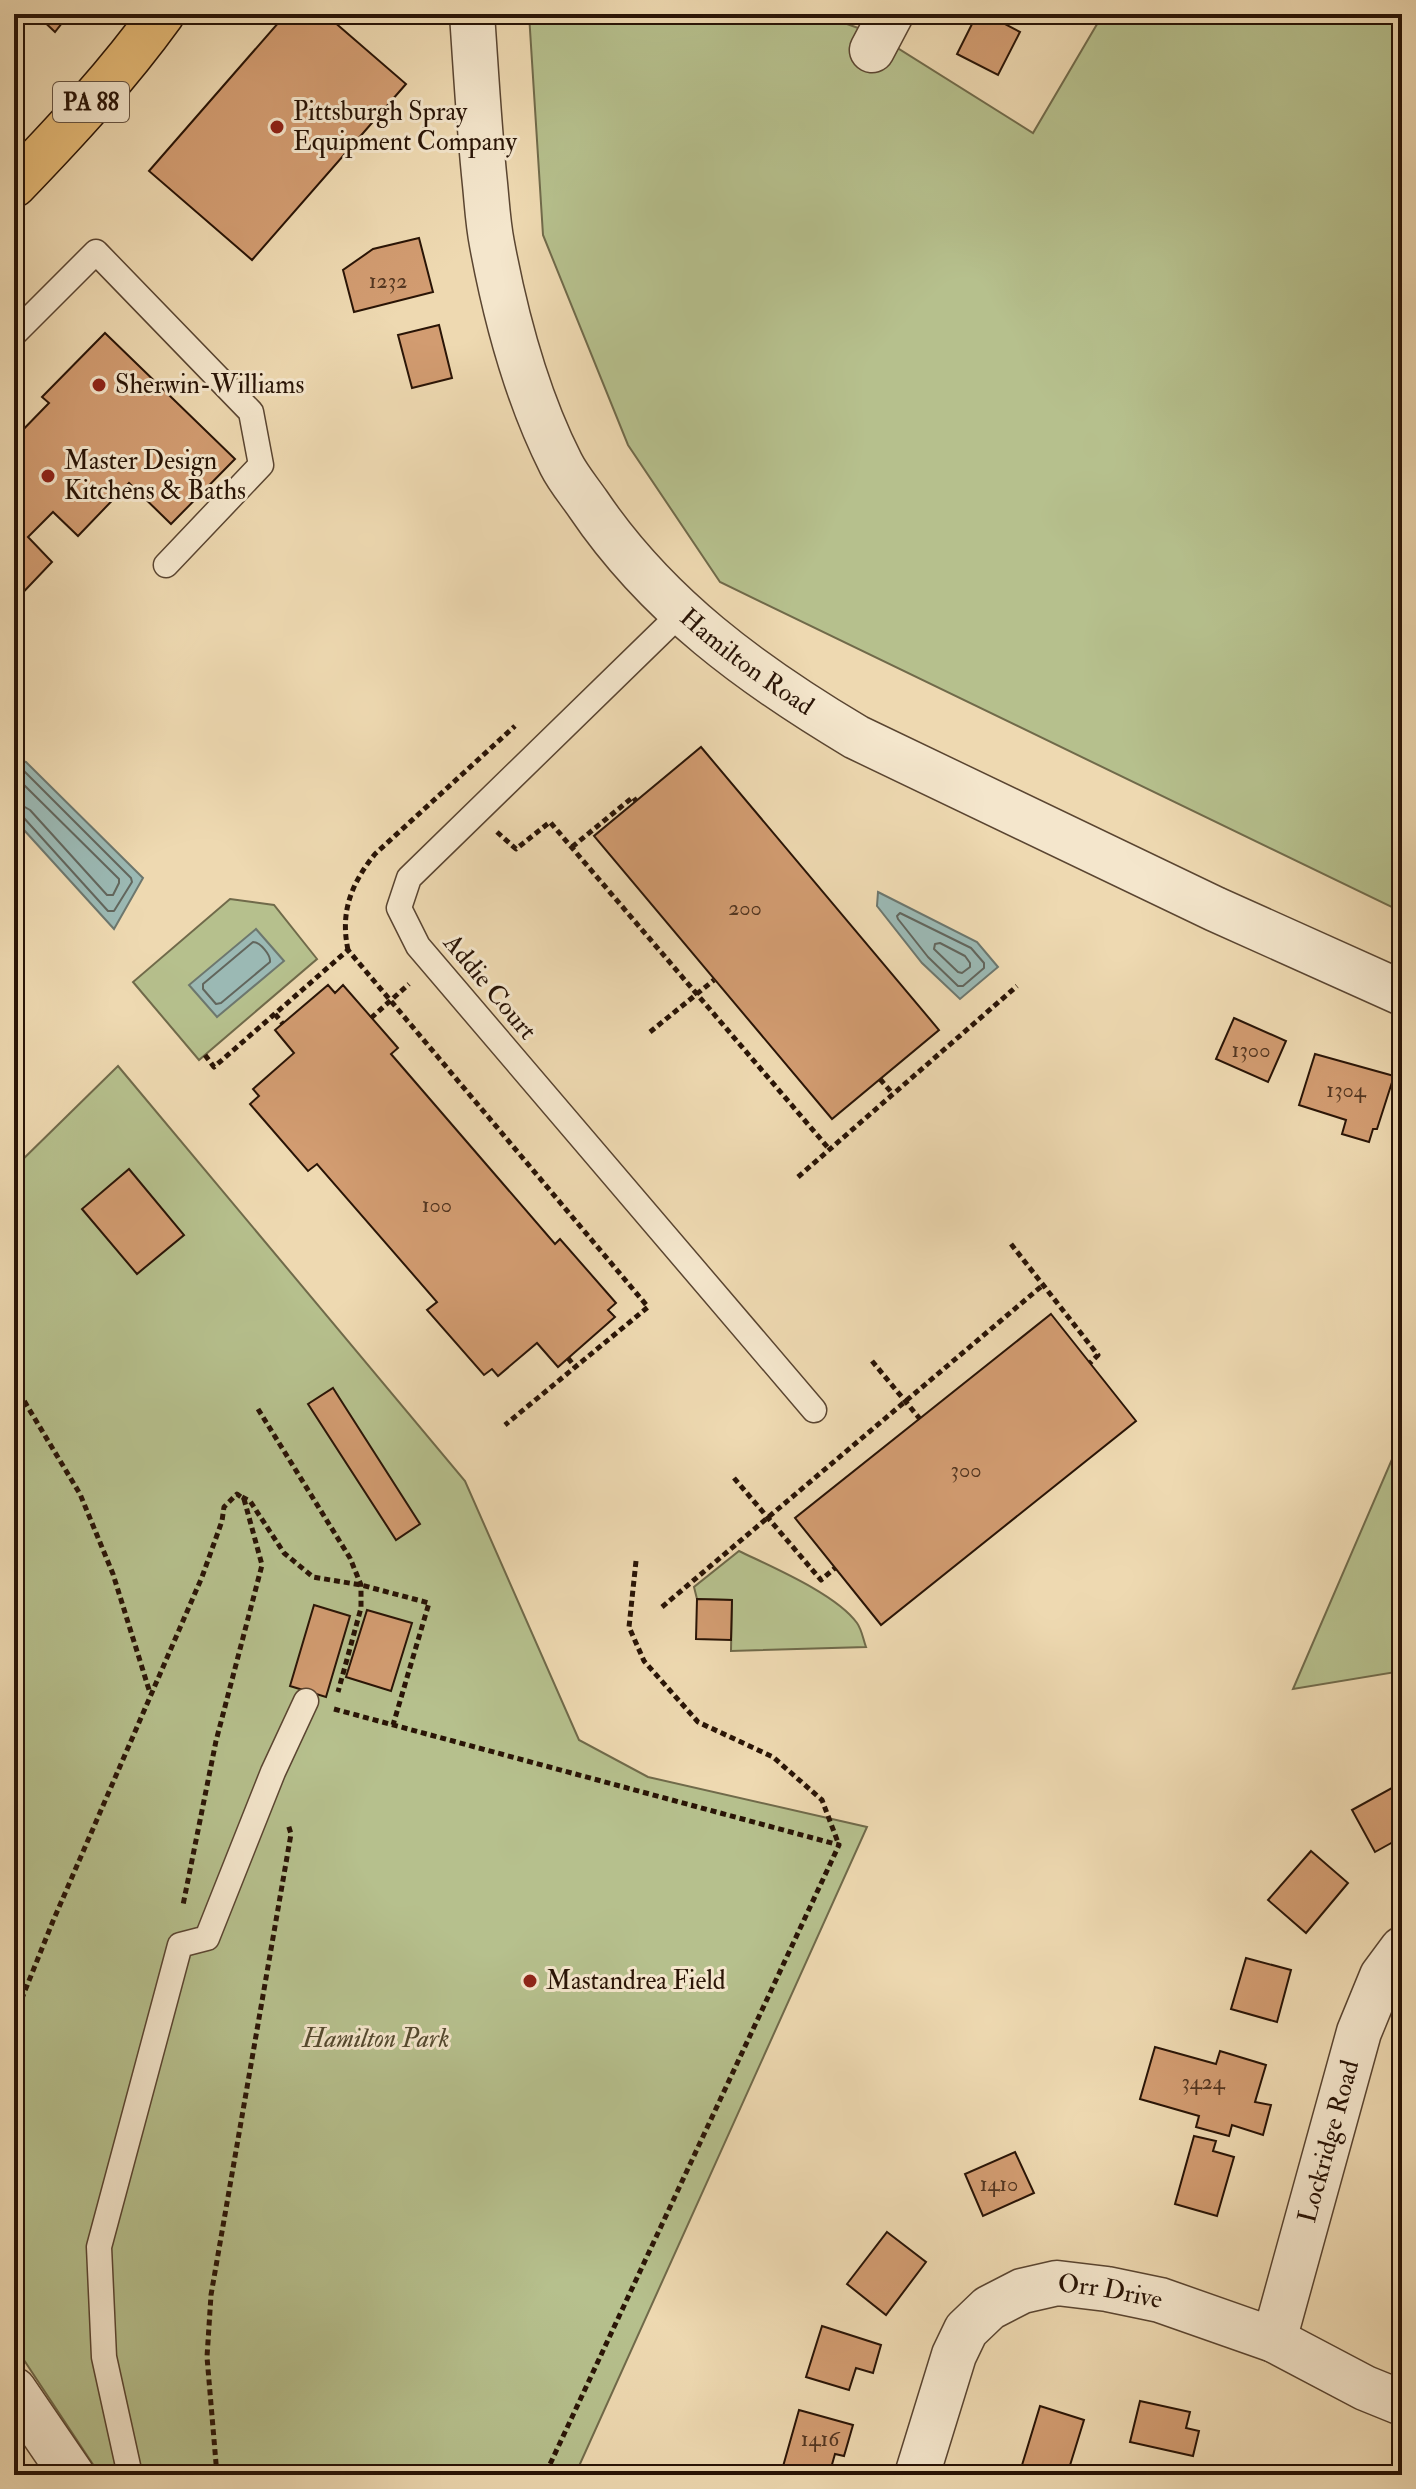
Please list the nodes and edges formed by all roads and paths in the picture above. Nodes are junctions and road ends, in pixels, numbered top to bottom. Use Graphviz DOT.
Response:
graph roads {
  1 [pos="162,14"];
  2 [pos="472,14"];
  3 [pos="14,185"];
  4 [pos="14,334"];
  5 [pos="166,565"];
  6 [pos="681,613"];
  7 [pos="446,789"];
  8 [pos="636,801"];
  9 [pos="476,814"];
  10 [pos="572,847"];
  11 [pos="433,964"];
  12 [pos="714,980"];
  13 [pos="1017,986"];
  14 [pos="1402,993"];
  15 [pos="697,994"];
  16 [pos="390,1000"];
  17 [pos="275,1014"];
  18 [pos="371,1018"];
  19 [pos="283,1024"];
  20 [pos="650,1032"];
  21 [pos="205,1055"];
  22 [pos="880,1079"];
  23 [pos="893,1094"];
  24 [pos="830,1150"];
  25 [pos="798,1177"];
  26 [pos="1011,1244"];
  27 [pos="1043,1285"];
  28 [pos="568,1358"];
  29 [pos="872,1361"];
  30 [pos="1090,1363"];
  31 [pos="575,1367"];
  32 [pos="14,1384"];
  33 [pos="906,1401"];
  34 [pos="258,1409"];
  35 [pos="814,1410"];
  36 [pos="920,1419"];
  37 [pos="505,1425"];
  38 [pos="734,1478"];
  39 [pos="237,1494"];
  40 [pos="768,1517"];
  41 [pos="636,1561"];
  42 [pos="835,1568"];
  43 [pos="361,1585"];
  44 [pos="662,1607"];
  45 [pos="151,1694"];
  46 [pos="306,1701"];
  47 [pos="334,1709"];
  48 [pos="393,1725"];
  49 [pos="273,1772"];
  50 [pos="839,1845"];
  51 [pos="180,1945"];
  52 [pos="1402,1949"];
  53 [pos="14,2018"];
  54 [pos="1274,2340"];
  55 [pos="14,2390"];
  56 [pos="1402,2403"];
  57 [pos="72,2475"];
  58 [pos="130,2475"];
  59 [pos="217,2475"];
  60 [pos="545,2475"];
  61 [pos="917,2475"];
  1 -- 3 [label="main road, PA 88"];
  2 -- 6 [label="street, Hamilton Road"];
  4 -- 5 [label="lane"];
  6 -- 9 [label="lane, Addie Court"];
  6 -- 14 [label="street, Hamilton Road"];
  7 -- 9 [label="path"];
  8 -- 10 [label="path"];
  9 -- 10 [label="path"];
  9 -- 11 [label="lane, Addie Court"];
  10 -- 15 [label="path"];
  11 -- 16 [label="path"];
  11 -- 35 [label="lane, Addie Court"];
  12 -- 15 [label="path"];
  13 -- 23 [label="path"];
  15 -- 20 [label="path"];
  15 -- 24 [label="path"];
  16 -- 17 [label="path"];
  16 -- 18 [label="path"];
  16 -- 31 [label="path"];
  17 -- 19 [label="path"];
  17 -- 21 [label="path"];
  22 -- 23 [label="path"];
  23 -- 24 [label="path"];
  24 -- 25 [label="path"];
  26 -- 27 [label="path"];
  27 -- 30 [label="path"];
  27 -- 33 [label="path"];
  28 -- 31 [label="path"];
  29 -- 33 [label="path"];
  31 -- 37 [label="path"];
  32 -- 45 [label="path"];
  33 -- 36 [label="path"];
  33 -- 40 [label="path"];
  34 -- 43 [label="path"];
  38 -- 40 [label="path"];
  39 -- 43 [label="path"];
  39 -- 45 [label="path"];
  39 -- 51 [label="path"];
  40 -- 42 [label="path"];
  40 -- 44 [label="path"];
  41 -- 50 [label="path"];
  43 -- 47 [label="path"];
  43 -- 48 [label="path"];
  45 -- 53 [label="path"];
  46 -- 47 [label="path"];
  46 -- 49 [label="lane"];
  47 -- 48 [label="path"];
  48 -- 50 [label="path"];
  49 -- 51 [label="lane"];
  49 -- 59 [label="path"];
  50 -- 60 [label="path"];
  51 -- 58 [label="lane"];
  52 -- 54 [label="street, Lockridge Road"];
  54 -- 56 [label="street, Orr Drive"];
  54 -- 61 [label="street, Orr Drive"];
  55 -- 57 [label="street"];
}
